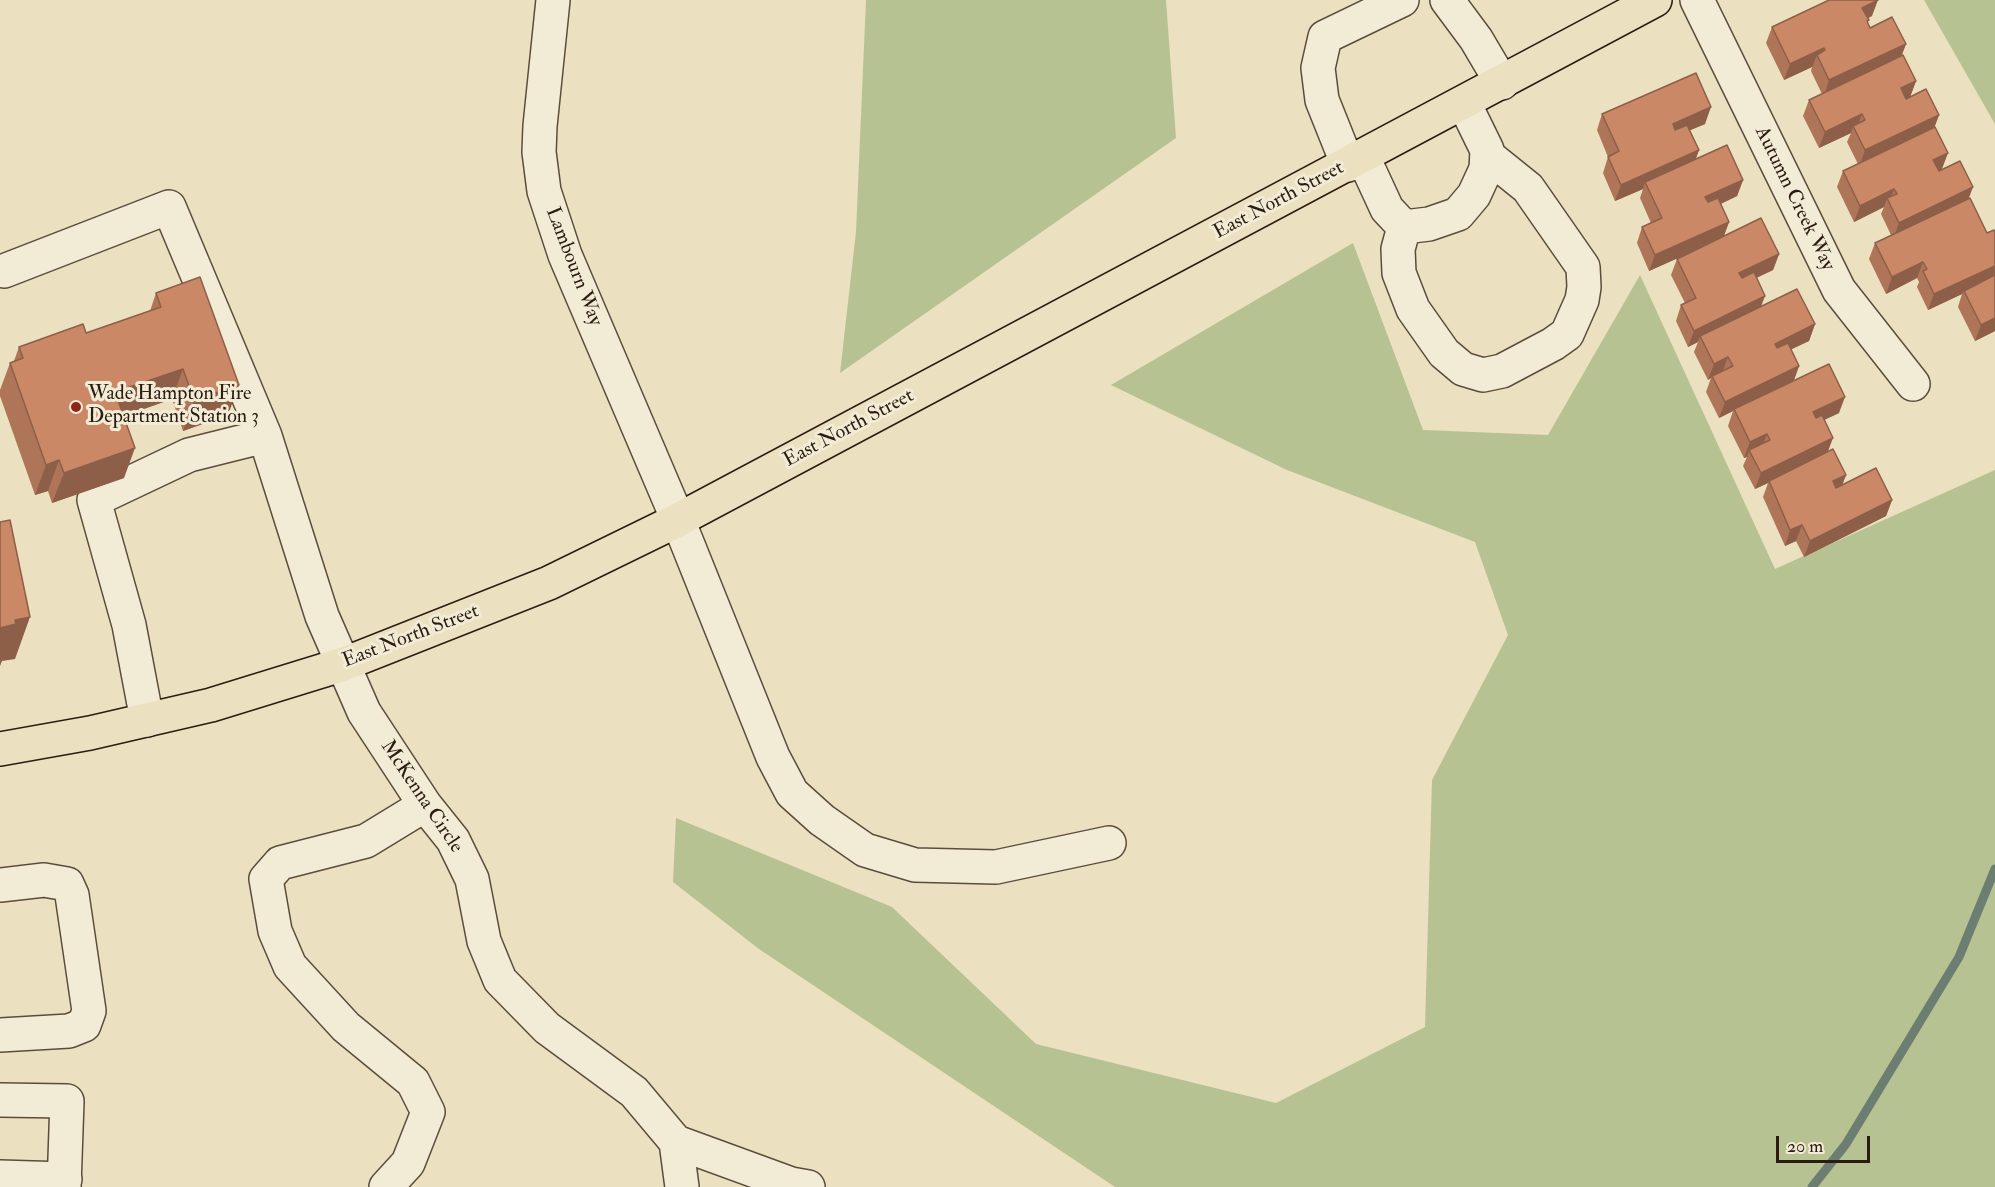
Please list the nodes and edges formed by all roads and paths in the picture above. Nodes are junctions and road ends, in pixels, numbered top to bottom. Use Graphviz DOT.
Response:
graph roads {
  1 [pos="553,0"];
  2 [pos="1402,0"];
  3 [pos="1447,0"];
  4 [pos="1655,0"];
  5 [pos="1697,0"];
  6 [pos="1502,83"];
  7 [pos="1464,103"];
  8 [pos="1487,155"];
  9 [pos="1356,161"];
  10 [pos="1404,228"];
  11 [pos="4,271"];
  12 [pos="1913,384"];
  13 [pos="265,436"];
  14 [pos="678,520"];
  15 [pos="344,664"];
  16 [pos="147,720"];
  17 [pos="0,749"];
  18 [pos="425,805"];
  19 [pos="1110,843"];
  20 [pos="0,885"];
  21 [pos="0,1035"];
  22 [pos="0,1100"];
  23 [pos="676,1142"];
  24 [pos="0,1177"];
  25 [pos="64,1183"];
  26 [pos="386,1187"];
  27 [pos="682,1187"];
  28 [pos="808,1187"];
  1 -- 14 [label="street, Lambourn Way"];
  2 -- 9 [label="street"];
  3 -- 6 [label="street"];
  4 -- 6 [label="main road, East North Street"];
  5 -- 12 [label="street, Autumn Creek Way"];
  6 -- 7 [label="main road, East North Street"];
  7 -- 8 [label="street"];
  7 -- 9 [label="main road, East North Street"];
  8 -- 10 [label="street"];
  8 -- 10 [label="street"];
  9 -- 10 [label="street"];
  9 -- 14 [label="main road, East North Street"];
  11 -- 13 [label="street, McKenna Circle"];
  13 -- 15 [label="street, McKenna Circle"];
  13 -- 16 [label="street"];
  14 -- 15 [label="main road, East North Street"];
  14 -- 19 [label="street, Lambourn Way"];
  15 -- 16 [label="main road, East North Street"];
  15 -- 18 [label="street, McKenna Circle"];
  16 -- 17 [label="main road, East North Street"];
  18 -- 23 [label="street, McKenna Circle"];
  18 -- 26 [label="street"];
  20 -- 21 [label="street"];
  22 -- 25 [label="street"];
  23 -- 27 [label="street"];
  23 -- 28 [label="street, McKenna Circle"];
  24 -- 25 [label="street"];
}
